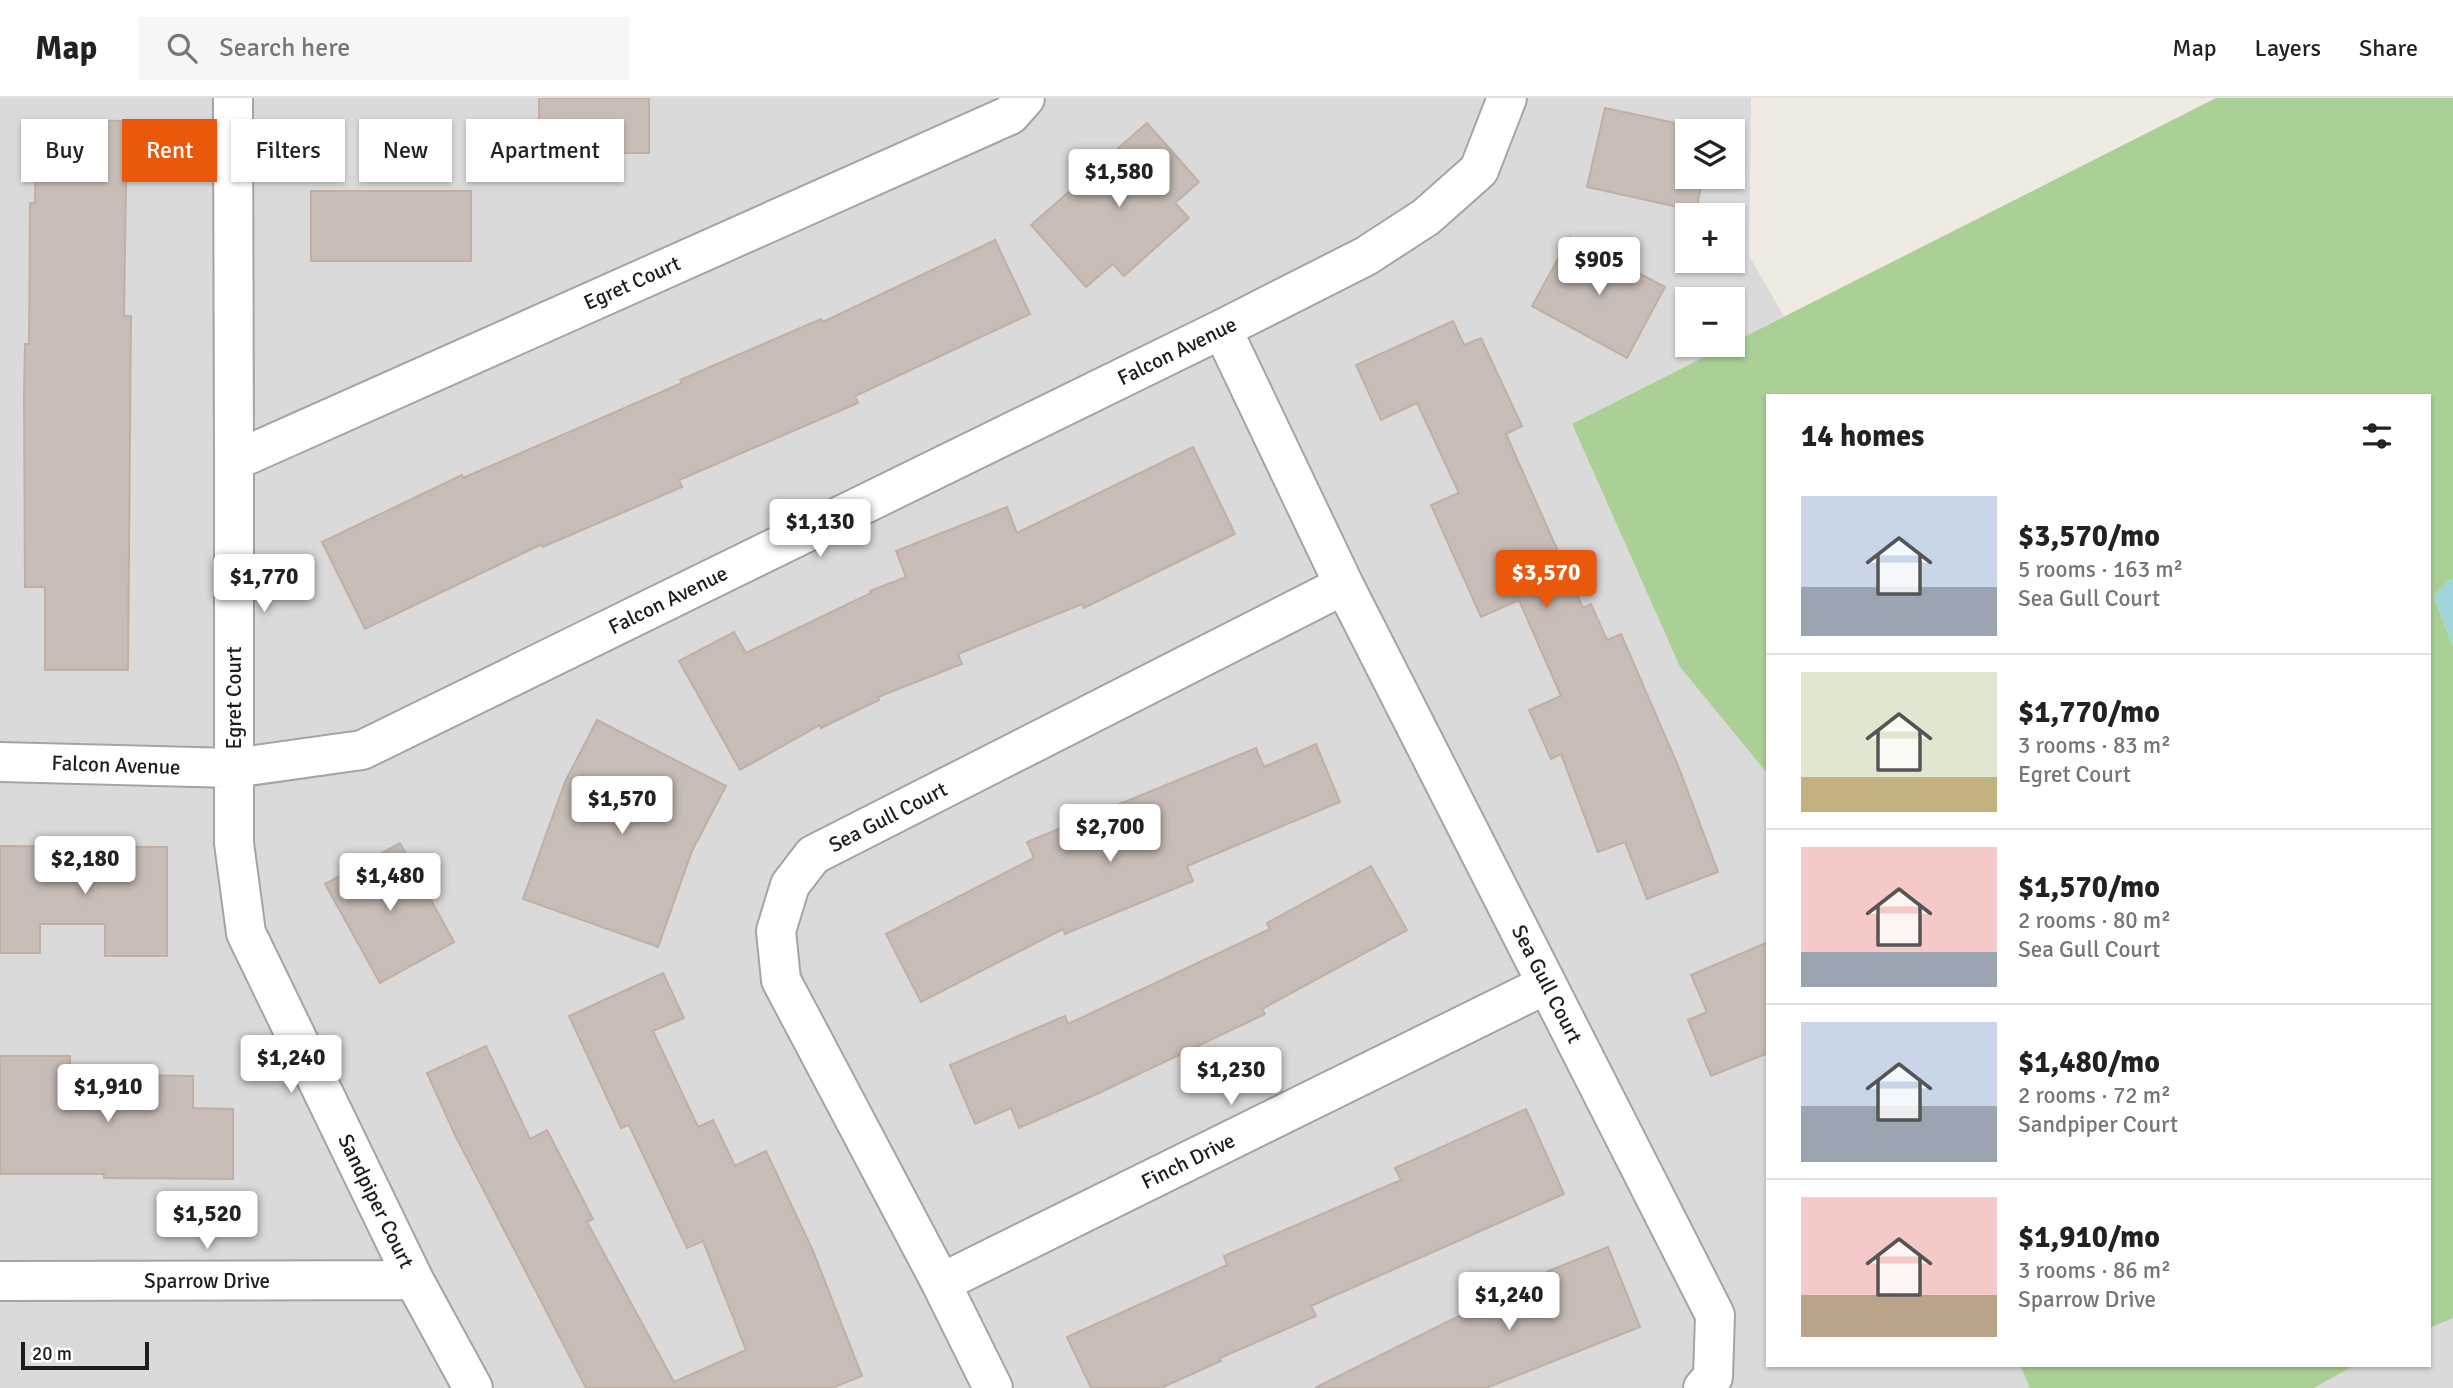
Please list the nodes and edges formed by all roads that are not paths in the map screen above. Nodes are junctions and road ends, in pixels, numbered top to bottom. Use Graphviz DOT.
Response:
graph roads {
  1 [pos="233,98"];
  2 [pos="1025,98"];
  3 [pos="1507,98"];
  4 [pos="1222,329"];
  5 [pos="234,461"];
  6 [pos="1344,585"];
  7 [pos="0,762"];
  8 [pos="234,768"];
  9 [pos="1548,984"];
  10 [pos="414,1280"];
  11 [pos="0,1281"];
  12 [pos="941,1283"];
  13 [pos="473,1388"];
  14 [pos="993,1388"];
  15 [pos="1703,1388"];
  1 -- 5 [label="street, Egret Court"];
  2 -- 5 [label="street, Egret Court"];
  3 -- 4 [label="street, Falcon Avenue"];
  4 -- 6 [label="street, Sea Gull Court"];
  4 -- 8 [label="street, Falcon Avenue"];
  5 -- 8 [label="street, Egret Court"];
  6 -- 9 [label="street, Sea Gull Court"];
  6 -- 12 [label="street, Sea Gull Court"];
  7 -- 8 [label="street, Falcon Avenue"];
  8 -- 10 [label="street, Sandpiper Court"];
  9 -- 12 [label="street, Finch Drive"];
  9 -- 15 [label="street, Sea Gull Court"];
  10 -- 11 [label="street, Sparrow Drive"];
  10 -- 13 [label="street, Sandpiper Court"];
  12 -- 14 [label="street, Sea Gull Court"];
}
